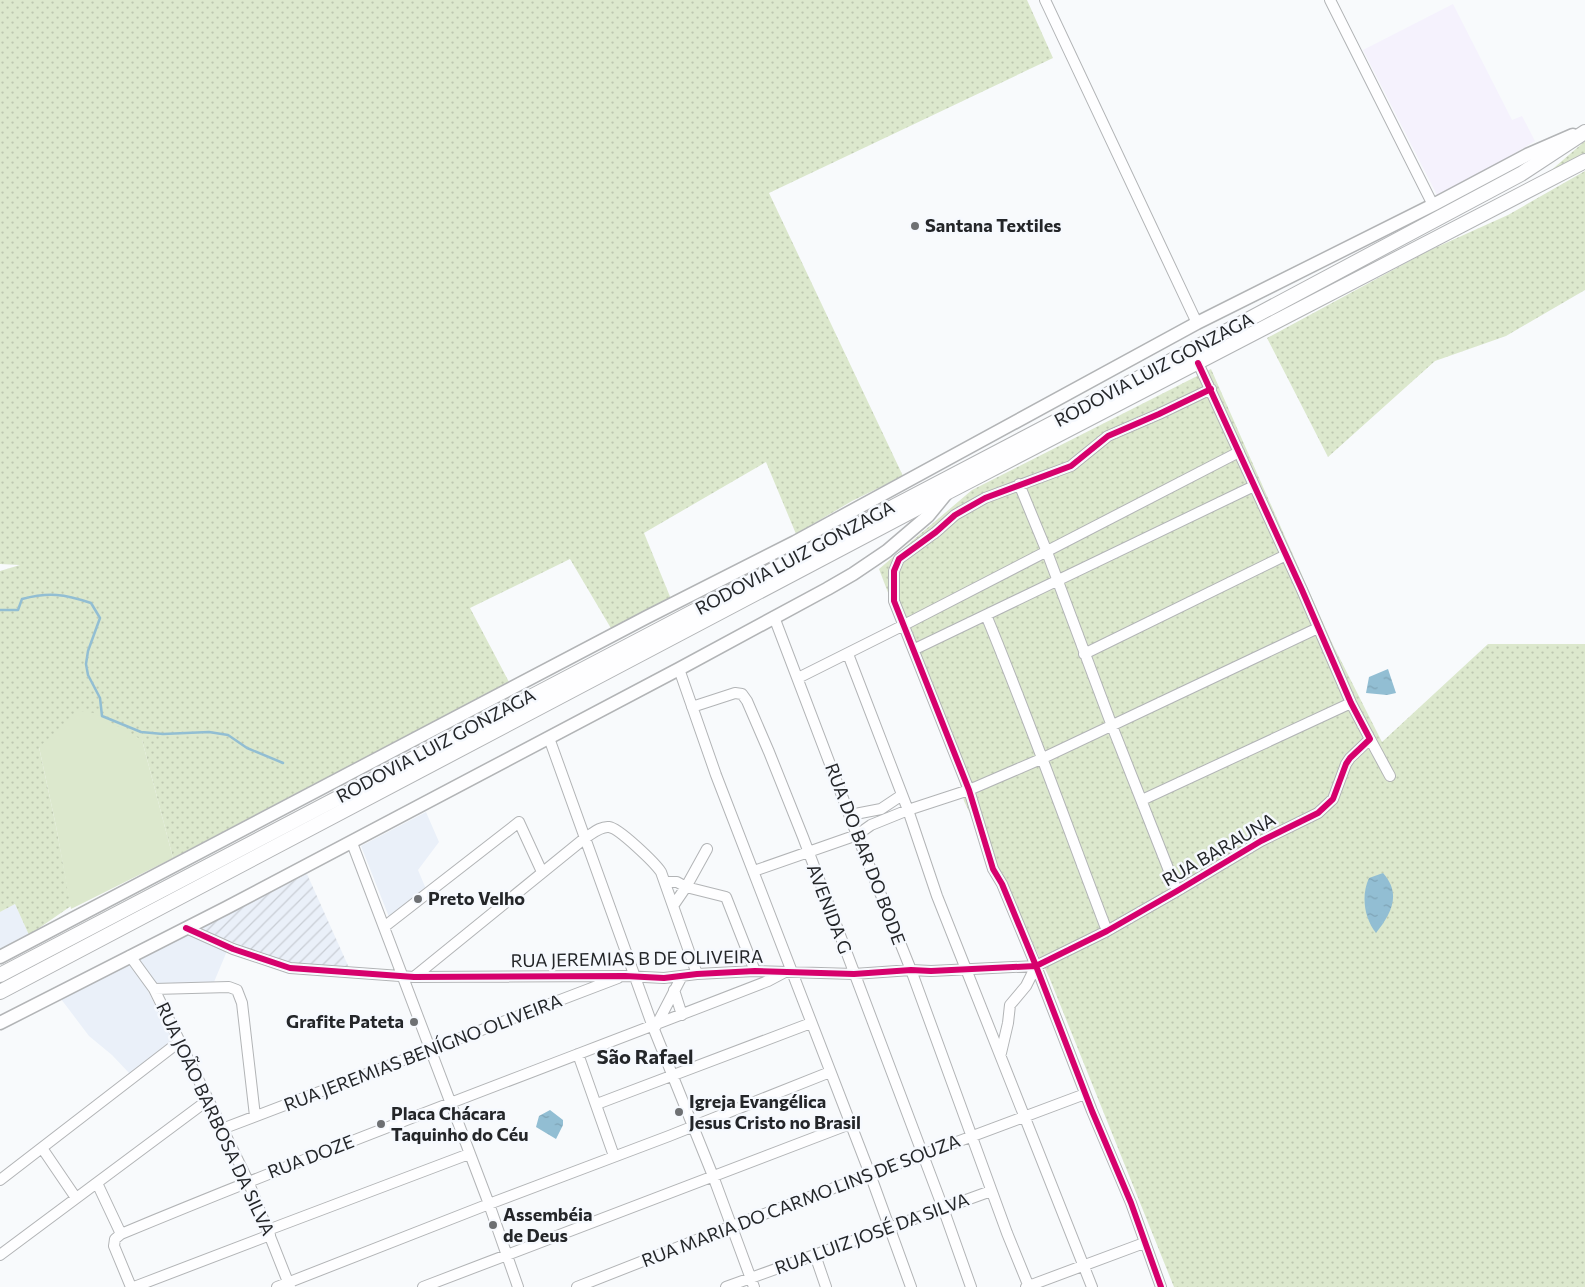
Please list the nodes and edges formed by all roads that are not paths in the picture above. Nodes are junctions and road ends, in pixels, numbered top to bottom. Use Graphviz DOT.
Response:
graph roads {
  1 [pos="1045,0"];
  2 [pos="1330,0"];
  3 [pos="1585,131"];
  4 [pos="1585,161"];
  5 [pos="1433,205"];
  6 [pos="1197,324"];
  7 [pos="1198,363"];
  8 [pos="1210,389"];
  9 [pos="1239,452"];
  10 [pos="1019,484"];
  11 [pos="1254,486"];
  12 [pos="948,492"];
  13 [pos="1047,552"];
  14 [pos="1286,555"];
  15 [pos="1058,581"];
  16 [pos="986,615"];
  17 [pos="774,617"];
  18 [pos="904,626"];
  19 [pos="1318,628"];
  20 [pos="915,649"];
  21 [pos="848,654"];
  22 [pos="1084,654"];
  23 [pos="679,669"];
  24 [pos="798,678"];
  25 [pos="1351,703"];
  26 [pos="692,707"];
  27 [pos="1112,726"];
  28 [pos="549,738"];
  29 [pos="1370,739"];
  30 [pos="1041,759"];
  31 [pos="1390,776"];
  32 [pos="969,790"];
  33 [pos="902,795"];
  34 [pos="1142,800"];
  35 [pos="908,810"];
  36 [pos="850,815"];
  37 [pos="857,835"];
  38 [pos="585,838"];
  39 [pos="352,842"];
  40 [pos="707,849"];
  41 [pos="808,852"];
  42 [pos="754,871"];
  43 [pos="542,872"];
  44 [pos="665,882"];
  45 [pos="686,887"];
  46 [pos="1177,891"];
  47 [pos="673,906"];
  48 [pos="384,927"];
  49 [pos="186,928"];
  50 [pos="1107,931"];
  51 [pos="130,956"];
  52 [pos="0,957"];
  53 [pos="1036,966"];
  54 [pos="966,969"];
  55 [pos="911,970"];
  56 [pos="755,971"];
  57 [pos="789,972"];
  58 [pos="0,974"];
  59 [pos="697,974"];
  60 [pos="854,974"];
  61 [pos="402,976"];
  62 [pos="414,976"];
  63 [pos="630,976"];
  64 [pos="682,976"];
  65 [pos="154,989"];
  66 [pos="674,990"];
  67 [pos="0,992"];
  68 [pos="682,1015"];
  69 [pos="0,1022"];
  70 [pos="811,1023"];
  71 [pos="654,1026"];
  72 [pos="179,1042"];
  73 [pos="430,1050"];
  74 [pos="578,1054"];
  75 [pos="1001,1054"];
  76 [pos="830,1072"];
  77 [pos="672,1075"];
  78 [pos="1085,1094"];
  79 [pos="208,1100"];
  80 [pos="450,1104"];
  81 [pos="597,1104"];
  82 [pos="255,1116"];
  83 [pos="1024,1117"];
  84 [pos="850,1124"];
  85 [pos="693,1127"];
  86 [pos="222,1130"];
  87 [pos="972,1136"];
  88 [pos="42,1148"];
  89 [pos="469,1154"];
  90 [pos="922,1155"];
  91 [pos="614,1156"];
  92 [pos="870,1174"];
  93 [pos="1,1176"];
  94 [pos="713,1176"];
  95 [pos="248,1181"];
  96 [pos="97,1182"];
  97 [pos="991,1191"];
  98 [pos="76,1198"];
  99 [pos="488,1204"];
  100 [pos="943,1208"];
  101 [pos="732,1226"];
  102 [pos="890,1228"];
  103 [pos="269,1232"];
  104 [pos="119,1235"];
  105 [pos="1144,1243"];
  106 [pos="507,1254"];
  107 [pos="815,1255"];
  108 [pos="0,1256"];
  109 [pos="1084,1266"];
  110 [pos="752,1282"];
  111 [pos="289,1285"];
  112 [pos="132,1287"];
  113 [pos="277,1287"];
  114 [pos="423,1287"];
  115 [pos="518,1287"];
  116 [pos="577,1287"];
  117 [pos="726,1287"];
  118 [pos="826,1287"];
  119 [pos="911,1287"];
  120 [pos="971,1287"];
  121 [pos="1028,1287"];
  122 [pos="1092,1287"];
  123 [pos="1160,1287"];
  1 -- 6 [label="street"];
  2 -- 5 [label="street"];
  3 -- 5 [label="main road"];
  3 -- 58 [label="highway, RODOVIA LUIZ GONZAGA"];
  4 -- 7 [label="highway, RODOVIA LUIZ GONZAGA"];
  5 -- 6 [label="main road"];
  6 -- 52 [label="main road"];
  7 -- 8 [label="street"];
  7 -- 12 [label="highway, RODOVIA LUIZ GONZAGA"];
  8 -- 9 [label="street"];
  8 -- 10 [label="street"];
  9 -- 11 [label="street"];
  9 -- 13 [label="street"];
  10 -- 13 [label="street"];
  10 -- 18 [label="street"];
  11 -- 14 [label="street"];
  11 -- 15 [label="street"];
  12 -- 17 [label="main road"];
  12 -- 67 [label="highway, RODOVIA LUIZ GONZAGA"];
  13 -- 15 [label="street"];
  13 -- 18 [label="street"];
  14 -- 19 [label="street"];
  14 -- 22 [label="street"];
  15 -- 16 [label="street"];
  15 -- 22 [label="street"];
  16 -- 20 [label="street"];
  16 -- 30 [label="street"];
  17 -- 23 [label="main road"];
  17 -- 24 [label="street, RUA DO BAR DO BODE"];
  18 -- 20 [label="street"];
  18 -- 21 [label="street"];
  19 -- 25 [label="street"];
  19 -- 27 [label="street"];
  20 -- 32 [label="street"];
  21 -- 24 [label="street"];
  21 -- 33 [label="street"];
  22 -- 27 [label="street"];
  23 -- 26 [label="street"];
  23 -- 28 [label="main road"];
  24 -- 36 [label="street, RUA DO BAR DO BODE"];
  25 -- 29 [label="street"];
  25 -- 34 [label="street"];
  26 -- 41 [label="street, AVENIDA G"];
  26 -- 42 [label="street"];
  27 -- 30 [label="street"];
  27 -- 34 [label="street"];
  28 -- 38 [label="street"];
  28 -- 39 [label="main road"];
  29 -- 31 [label="street"];
  29 -- 46 [label="street, RUA BARAUNA"];
  30 -- 32 [label="street"];
  30 -- 50 [label="street"];
  32 -- 35 [label="street"];
  32 -- 53 [label="street"];
  33 -- 35 [label="street"];
  33 -- 36 [label="street"];
  34 -- 46 [label="street"];
  35 -- 37 [label="street"];
  35 -- 54 [label="street"];
  36 -- 37 [label="street, RUA DO BAR DO BODE"];
  37 -- 41 [label="street"];
  37 -- 55 [label="street, RUA DO BAR DO BODE"];
  38 -- 43 [label="street"];
  38 -- 44 [label="street"];
  38 -- 63 [label="street"];
  39 -- 48 [label="street"];
  39 -- 49 [label="main road"];
  40 -- 45 [label="street"];
  41 -- 42 [label="street"];
  41 -- 60 [label="street, AVENIDA G"];
  42 -- 57 [label="street"];
  43 -- 48 [label="street"];
  43 -- 62 [label="street"];
  44 -- 45 [label="street"];
  44 -- 47 [label="street"];
  45 -- 47 [label="street"];
  45 -- 56 [label="street"];
  46 -- 50 [label="street, RUA BARAUNA"];
  47 -- 59 [label="street"];
  48 -- 61 [label="street"];
  49 -- 51 [label="main road"];
  49 -- 61 [label="street, RUA JEREMIAS B DE OLIVEIRA"];
  50 -- 53 [label="street, RUA BARAUNA"];
  51 -- 65 [label="street, RUA JOÃO BARBOSA DA SILVA"];
  51 -- 69 [label="main road"];
  53 -- 54 [label="street, RUA JEREMIAS B DE OLIVEIRA"];
  53 -- 75 [label="street"];
  53 -- 78 [label="street"];
  54 -- 55 [label="street, RUA JEREMIAS B DE OLIVEIRA"];
  54 -- 75 [label="street"];
  55 -- 60 [label="street, RUA JEREMIAS B DE OLIVEIRA"];
  55 -- 87 [label="street, RUA DO BAR DO BODE"];
  56 -- 57 [label="street, RUA JEREMIAS B DE OLIVEIRA"];
  56 -- 59 [label="street, RUA JEREMIAS B DE OLIVEIRA"];
  57 -- 60 [label="street, RUA JEREMIAS B DE OLIVEIRA"];
  57 -- 68 [label="street, RUA DOZE"];
  57 -- 70 [label="street"];
  59 -- 64 [label="street, RUA JEREMIAS B DE OLIVEIRA"];
  60 -- 90 [label="street, AVENIDA G"];
  61 -- 62 [label="street, RUA JEREMIAS B DE OLIVEIRA"];
  61 -- 73 [label="street"];
  62 -- 63 [label="street, RUA JEREMIAS B DE OLIVEIRA"];
  63 -- 64 [label="street, RUA JEREMIAS B DE OLIVEIRA"];
  63 -- 71 [label="street"];
  63 -- 73 [label="street, RUA JEREMIAS BENÍGNO OLIVEIRA"];
  64 -- 66 [label="street"];
  65 -- 72 [label="street, RUA JOÃO BARBOSA DA SILVA"];
  65 -- 82 [label="street"];
  66 -- 68 [label="street"];
  66 -- 71 [label="street"];
  68 -- 71 [label="street, RUA DOZE"];
  70 -- 76 [label="street"];
  70 -- 77 [label="street"];
  71 -- 74 [label="street, RUA DOZE"];
  71 -- 77 [label="street"];
  72 -- 79 [label="street, RUA JOÃO BARBOSA DA SILVA"];
  72 -- 88 [label="street"];
  73 -- 80 [label="street"];
  73 -- 82 [label="street, RUA JEREMIAS BENÍGNO OLIVEIRA"];
  74 -- 80 [label="street, RUA DOZE"];
  74 -- 81 [label="street"];
  75 -- 83 [label="street"];
  76 -- 84 [label="street"];
  76 -- 85 [label="street"];
  77 -- 81 [label="street"];
  77 -- 85 [label="street"];
  78 -- 83 [label="street, RUA MARIA DO CARMO LINS DE SOUZA"];
  78 -- 105 [label="street"];
  79 -- 86 [label="street, RUA JOÃO BARBOSA DA SILVA"];
  79 -- 96 [label="street"];
  80 -- 89 [label="street"];
  80 -- 95 [label="street, RUA DOZE"];
  81 -- 91 [label="street"];
  82 -- 86 [label="street, RUA JEREMIAS BENÍGNO OLIVEIRA"];
  83 -- 87 [label="street, RUA MARIA DO CARMO LINS DE SOUZA"];
  83 -- 109 [label="street"];
  84 -- 92 [label="street"];
  84 -- 94 [label="street"];
  85 -- 91 [label="street"];
  85 -- 94 [label="street"];
  86 -- 95 [label="street, RUA JOÃO BARBOSA DA SILVA"];
  87 -- 90 [label="street, RUA MARIA DO CARMO LINS DE SOUZA"];
  87 -- 97 [label="street, RUA DO BAR DO BODE"];
  88 -- 93 [label="street"];
  88 -- 98 [label="street"];
  89 -- 99 [label="street"];
  89 -- 103 [label="street"];
  90 -- 92 [label="street, RUA MARIA DO CARMO LINS DE SOUZA"];
  90 -- 100 [label="street, AVENIDA G"];
  91 -- 99 [label="street"];
  92 -- 101 [label="street, RUA MARIA DO CARMO LINS DE SOUZA"];
  92 -- 102 [label="street"];
  94 -- 101 [label="street"];
  94 -- 106 [label="street"];
  95 -- 103 [label="street, RUA JOÃO BARBOSA DA SILVA"];
  95 -- 104 [label="street, RUA DOZE"];
  96 -- 98 [label="street"];
  96 -- 104 [label="street"];
  97 -- 100 [label="street, RUA LUIZ JOSÉ DA SILVA"];
  97 -- 121 [label="street, RUA DO BAR DO BODE"];
  98 -- 108 [label="street"];
  99 -- 106 [label="street"];
  99 -- 111 [label="street"];
  100 -- 102 [label="street, RUA LUIZ JOSÉ DA SILVA"];
  100 -- 120 [label="street, AVENIDA G"];
  101 -- 110 [label="street"];
  101 -- 116 [label="street, RUA MARIA DO CARMO LINS DE SOUZA"];
  102 -- 107 [label="street, RUA LUIZ JOSÉ DA SILVA"];
  102 -- 119 [label="street"];
  103 -- 111 [label="street, RUA JOÃO BARBOSA DA SILVA"];
  103 -- 112 [label="street"];
  104 -- 112 [label="street"];
  105 -- 109 [label="street"];
  105 -- 123 [label="street"];
  106 -- 114 [label="street"];
  106 -- 115 [label="street"];
  107 -- 110 [label="street, RUA LUIZ JOSÉ DA SILVA"];
  107 -- 118 [label="street"];
  109 -- 121 [label="street"];
  109 -- 122 [label="street"];
  110 -- 117 [label="street, RUA LUIZ JOSÉ DA SILVA"];
  111 -- 113 [label="street"];
}
